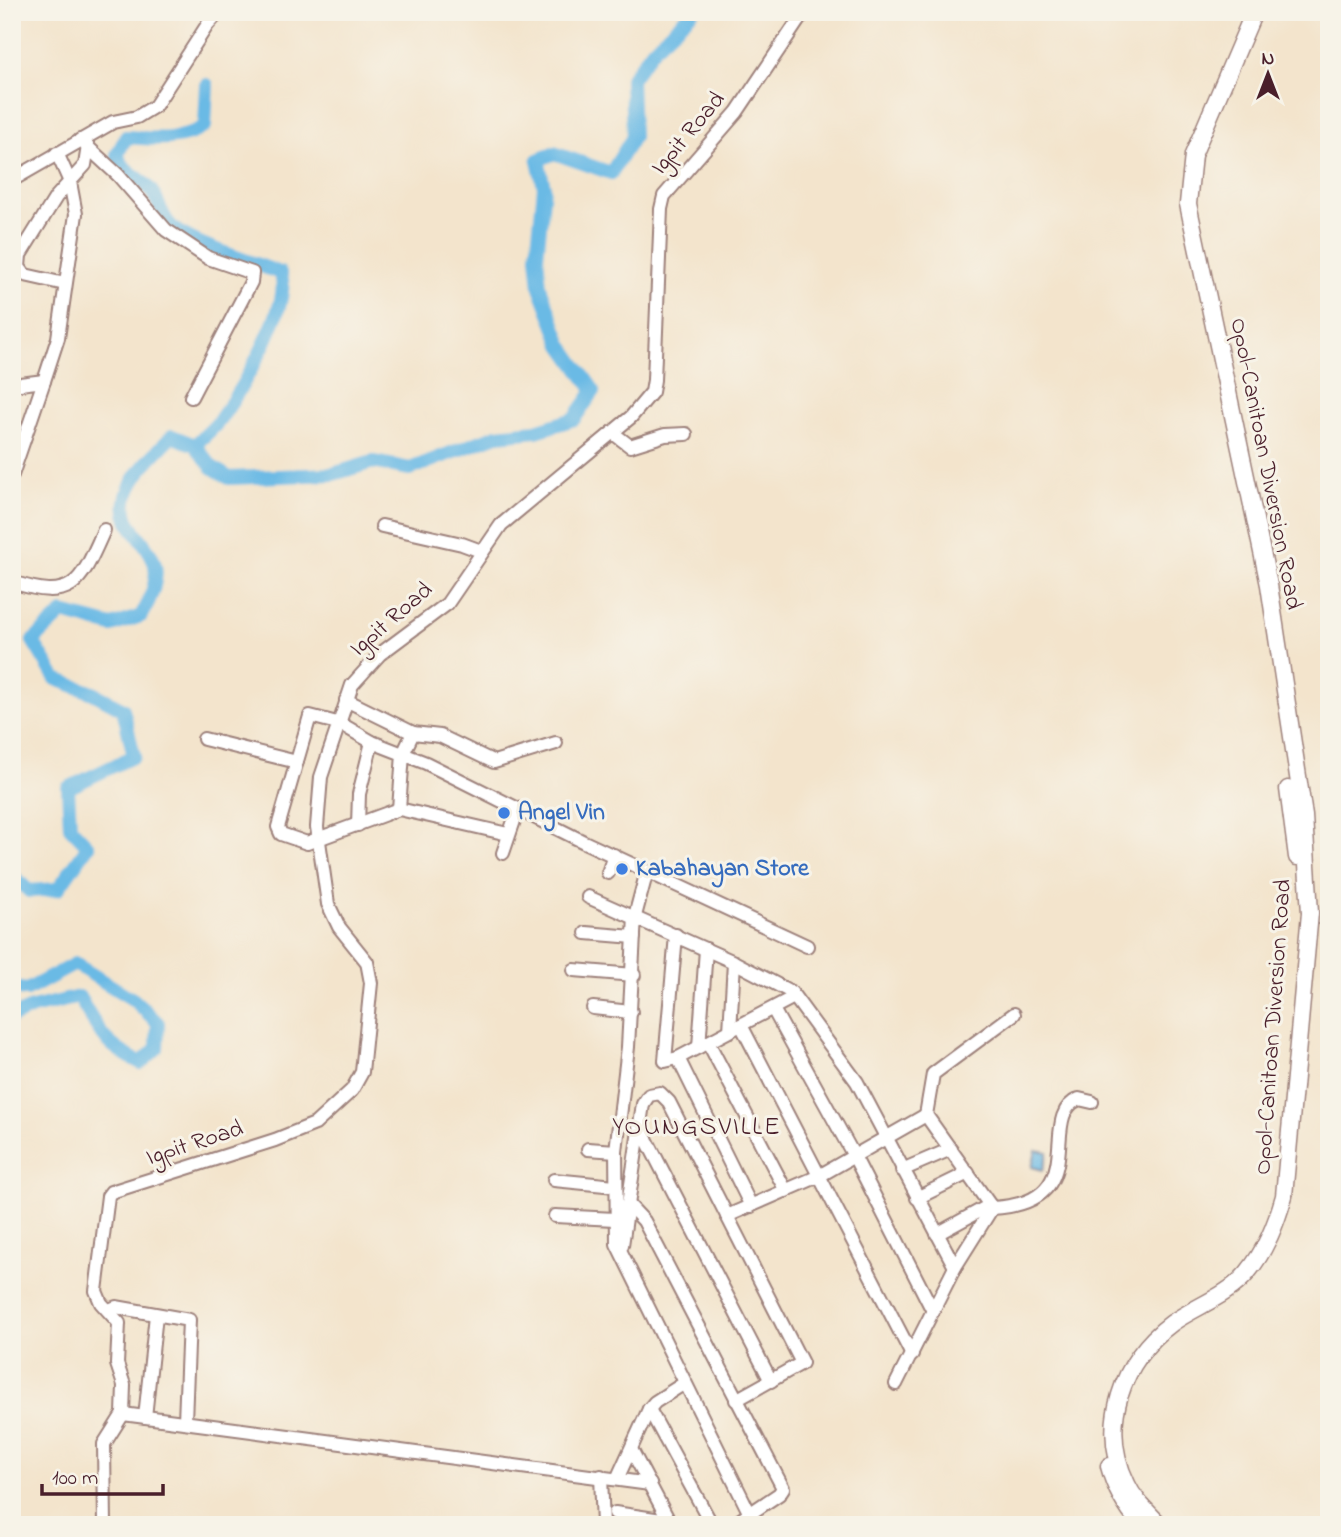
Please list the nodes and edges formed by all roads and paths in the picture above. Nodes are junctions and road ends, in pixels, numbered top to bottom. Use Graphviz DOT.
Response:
graph roads {
  1 [pos="219,12"];
  2 [pos="804,12"];
  3 [pos="1244,12"];
  4 [pos="1254,12"];
  5 [pos="84,143"];
  6 [pos="57,153"];
  7 [pos="12,180"];
  8 [pos="70,182"];
  9 [pos="65,284"];
  10 [pos="44,381"];
  11 [pos="12,385"];
  12 [pos="191,397"];
  13 [pos="613,433"];
  14 [pos="685,434"];
  15 [pos="12,475"];
  16 [pos="382,526"];
  17 [pos="104,530"];
  18 [pos="481,551"];
  19 [pos="12,582"];
  20 [pos="346,700"];
  21 [pos="341,723"];
  22 [pos="413,733"];
  23 [pos="204,739"];
  24 [pos="372,742"];
  25 [pos="556,743"];
  26 [pos="403,754"];
  27 [pos="297,762"];
  28 [pos="399,809"];
  29 [pos="518,809"];
  30 [pos="358,825"];
  31 [pos="508,834"];
  32 [pos="317,840"];
  33 [pos="503,853"];
  34 [pos="614,855"];
  35 [pos="648,871"];
  36 [pos="608,873"];
  37 [pos="588,897"];
  38 [pos="635,916"];
  39 [pos="586,933"];
  40 [pos="676,935"];
  41 [pos="634,937"];
  42 [pos="807,946"];
  43 [pos="706,949"];
  44 [pos="734,962"];
  45 [pos="574,970"];
  46 [pos="634,975"];
  47 [pos="794,997"];
  48 [pos="593,1008"];
  49 [pos="773,1009"];
  50 [pos="631,1012"];
  51 [pos="1014,1014"];
  52 [pos="735,1028"];
  53 [pos="703,1044"];
  54 [pos="678,1058"];
  55 [pos="1092,1102"];
  56 [pos="926,1115"];
  57 [pos="639,1125"];
  58 [pos="886,1138"];
  59 [pos="588,1149"];
  60 [pos="951,1149"];
  61 [pos="616,1151"];
  62 [pos="854,1156"];
  63 [pos="902,1170"];
  64 [pos="968,1173"];
  65 [pos="819,1176"];
  66 [pos="554,1180"];
  67 [pos="615,1185"];
  68 [pos="786,1191"];
  69 [pos="917,1198"];
  70 [pos="628,1204"];
  71 [pos="751,1206"];
  72 [pos="991,1206"];
  73 [pos="555,1216"];
  74 [pos="727,1216"];
  75 [pos="615,1219"];
  76 [pos="937,1234"];
  77 [pos="620,1255"];
  78 [pos="955,1267"];
  79 [pos="109,1310"];
  80 [pos="933,1311"];
  81 [pos="156,1315"];
  82 [pos="912,1355"];
  83 [pos="771,1381"];
  84 [pos="683,1384"];
  85 [pos="896,1384"];
  86 [pos="736,1400"];
  87 [pos="649,1409"];
  88 [pos="123,1414"];
  89 [pos="145,1417"];
  90 [pos="185,1421"];
  91 [pos="632,1451"];
  92 [pos="601,1476"];
  93 [pos="617,1479"];
  94 [pos="650,1484"];
  95 [pos="615,1513"];
  96 [pos="750,1514"];
  97 [pos="669,1523"];
  98 [pos="104,1525"];
  99 [pos="603,1525"];
  100 [pos="712,1525"];
  101 [pos="733,1525"];
  102 [pos="1141,1525"];
  103 [pos="1160,1525"];
  1 -- 5 [label="street"];
  2 -- 13 [label="street, Igpit Road"];
  3 -- 102 [label="main road, Opol-Canitoan Diversion Road"];
  4 -- 103 [label="main road, Opol-Canitoan Diversion Road"];
  5 -- 6 [label="street"];
  5 -- 8 [label="street"];
  5 -- 12 [label="street"];
  6 -- 7 [label="street"];
  6 -- 8 [label="street"];
  8 -- 9 [label="street"];
  8 -- 9 [label="street"];
  9 -- 10 [label="street"];
  10 -- 11 [label="street"];
  10 -- 15 [label="street"];
  13 -- 14 [label="street"];
  13 -- 18 [label="street, Igpit Road"];
  16 -- 18 [label="street"];
  17 -- 19 [label="street"];
  18 -- 20 [label="street, Igpit Road"];
  20 -- 21 [label="street, Igpit Road"];
  20 -- 22 [label="street"];
  21 -- 24 [label="street"];
  21 -- 27 [label="street"];
  21 -- 32 [label="street, Igpit Road"];
  22 -- 25 [label="street"];
  22 -- 26 [label="street"];
  23 -- 27 [label="street"];
  24 -- 26 [label="street"];
  24 -- 30 [label="street"];
  26 -- 28 [label="street"];
  26 -- 29 [label="street"];
  27 -- 32 [label="street"];
  28 -- 30 [label="street"];
  28 -- 31 [label="street"];
  29 -- 31 [label="street"];
  29 -- 34 [label="street"];
  30 -- 32 [label="street"];
  31 -- 33 [label="street"];
  32 -- 79 [label="street, Igpit Road"];
  34 -- 35 [label="street"];
  34 -- 36 [label="street"];
  35 -- 38 [label="street"];
  35 -- 42 [label="street"];
  37 -- 38 [label="street"];
  38 -- 40 [label="street"];
  38 -- 41 [label="street"];
  39 -- 41 [label="street"];
  40 -- 43 [label="street"];
  40 -- 54 [label="street"];
  41 -- 46 [label="street"];
  43 -- 44 [label="street"];
  43 -- 53 [label="street"];
  44 -- 47 [label="street"];
  44 -- 52 [label="street"];
  45 -- 46 [label="street"];
  46 -- 50 [label="street"];
  47 -- 49 [label="street"];
  47 -- 58 [label="street"];
  48 -- 50 [label="street"];
  49 -- 52 [label="street"];
  49 -- 62 [label="street"];
  50 -- 61 [label="street"];
  51 -- 56 [label="street"];
  52 -- 53 [label="street"];
  52 -- 65 [label="street"];
  53 -- 54 [label="street"];
  53 -- 68 [label="street"];
  54 -- 71 [label="street"];
  55 -- 72 [label="street"];
  56 -- 58 [label="street"];
  56 -- 60 [label="street"];
  57 -- 70 [label="street"];
  57 -- 74 [label="street"];
  57 -- 83 [label="street"];
  58 -- 62 [label="street"];
  58 -- 63 [label="street"];
  59 -- 61 [label="street"];
  60 -- 63 [label="street"];
  60 -- 64 [label="street"];
  61 -- 67 [label="street"];
  62 -- 65 [label="street"];
  62 -- 80 [label="street"];
  63 -- 69 [label="street"];
  64 -- 69 [label="street"];
  64 -- 72 [label="street"];
  65 -- 68 [label="street"];
  65 -- 82 [label="street"];
  66 -- 67 [label="street"];
  67 -- 75 [label="street"];
  68 -- 71 [label="street"];
  69 -- 76 [label="street"];
  70 -- 77 [label="street"];
  70 -- 86 [label="street"];
  71 -- 74 [label="street"];
  72 -- 76 [label="street"];
  72 -- 78 [label="street"];
  73 -- 75 [label="street"];
  74 -- 83 [label="street"];
  75 -- 77 [label="street"];
  76 -- 78 [label="street"];
  77 -- 84 [label="street"];
  78 -- 80 [label="street"];
  79 -- 81 [label="street"];
  79 -- 88 [label="street"];
  80 -- 82 [label="street"];
  81 -- 89 [label="street"];
  81 -- 90 [label="street"];
  82 -- 85 [label="street"];
  83 -- 86 [label="street"];
  84 -- 87 [label="street"];
  84 -- 96 [label="street"];
  86 -- 96 [label="street"];
  87 -- 91 [label="street"];
  87 -- 100 [label="street"];
  88 -- 89 [label="street"];
  88 -- 98 [label="street"];
  89 -- 90 [label="street"];
  90 -- 92 [label="street"];
  91 -- 93 [label="street"];
  91 -- 94 [label="street"];
  92 -- 93 [label="street"];
  92 -- 99 [label="street"];
  93 -- 94 [label="street"];
  94 -- 97 [label="street"];
  95 -- 97 [label="street"];
  96 -- 101 [label="street"];
}
